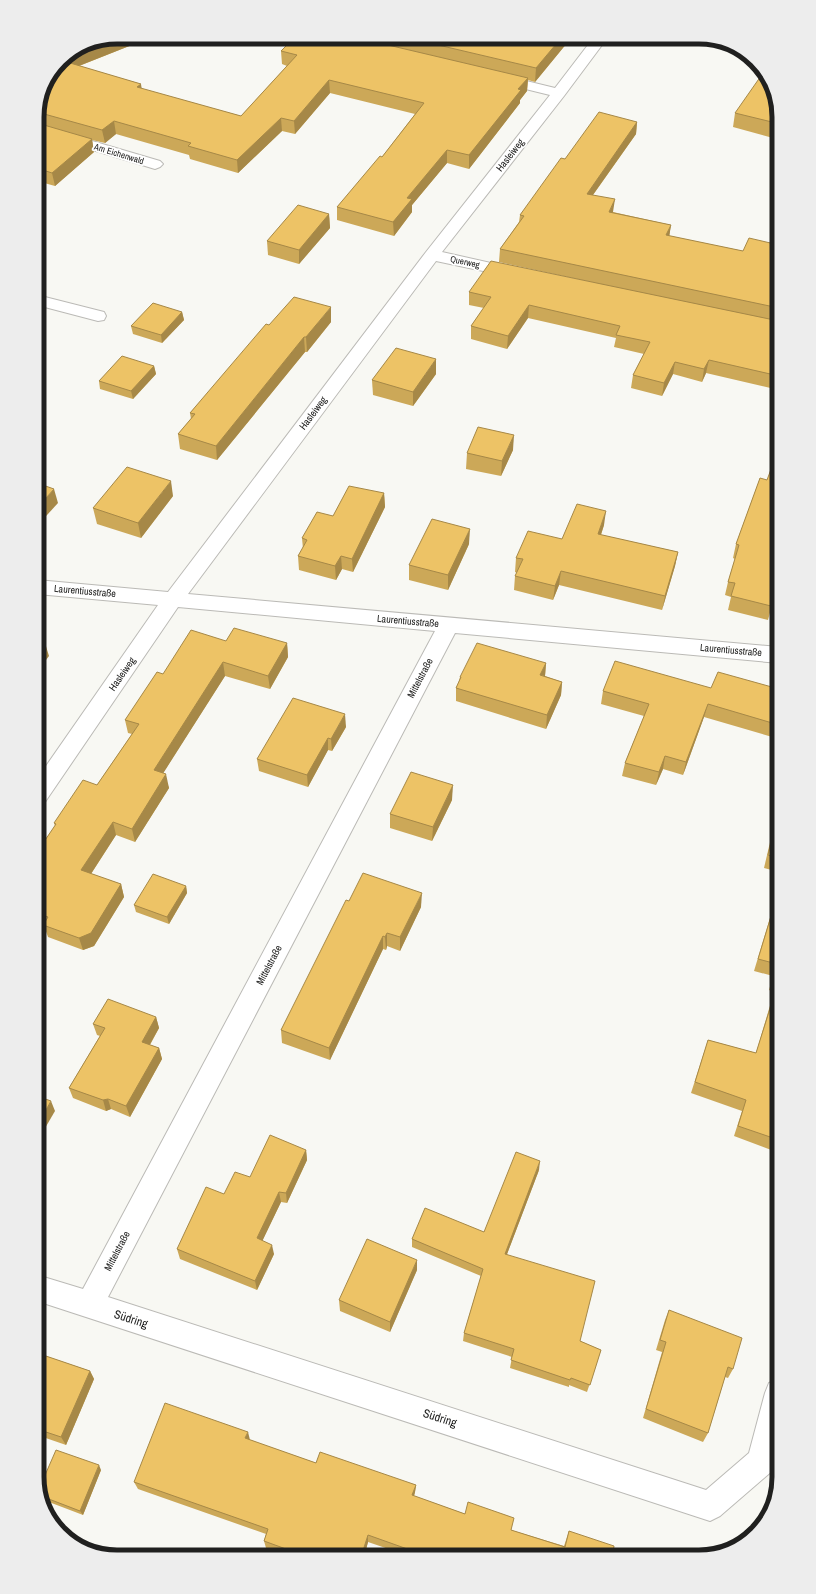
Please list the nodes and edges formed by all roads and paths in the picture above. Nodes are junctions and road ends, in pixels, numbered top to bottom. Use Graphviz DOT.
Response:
graph roads {
  1 [pos="596,44"];
  2 [pos="483,75"];
  3 [pos="559,93"];
  4 [pos="52,133"];
  5 [pos="155,164"];
  6 [pos="432,255"];
  7 [pos="532,276"];
  8 [pos="44,302"];
  9 [pos="98,316"];
  10 [pos="44,588"];
  11 [pos="173,599"];
  12 [pos="449,624"];
  13 [pos="772,654"];
  14 [pos="44,786"];
  15 [pos="44,1290"];
  16 [pos="89,1305"];
  17 [pos="772,1420"];
  1 -- 3 [label="street, Hasleiweg"];
  2 -- 3 [label="street"];
  3 -- 6 [label="street, Hasleiweg"];
  4 -- 5 [label="street, Am Eichenwald"];
  6 -- 7 [label="street, Querweg"];
  6 -- 11 [label="street, Hasleiweg"];
  8 -- 9 [label="street"];
  10 -- 11 [label="street, Laurentiusstraße"];
  11 -- 12 [label="street, Laurentiusstraße"];
  11 -- 14 [label="street, Hasleiweg"];
  12 -- 13 [label="street, Laurentiusstraße"];
  12 -- 16 [label="street, Mittelstraße"];
  15 -- 16 [label="street, Südring"];
  16 -- 17 [label="street, Südring"];
}
